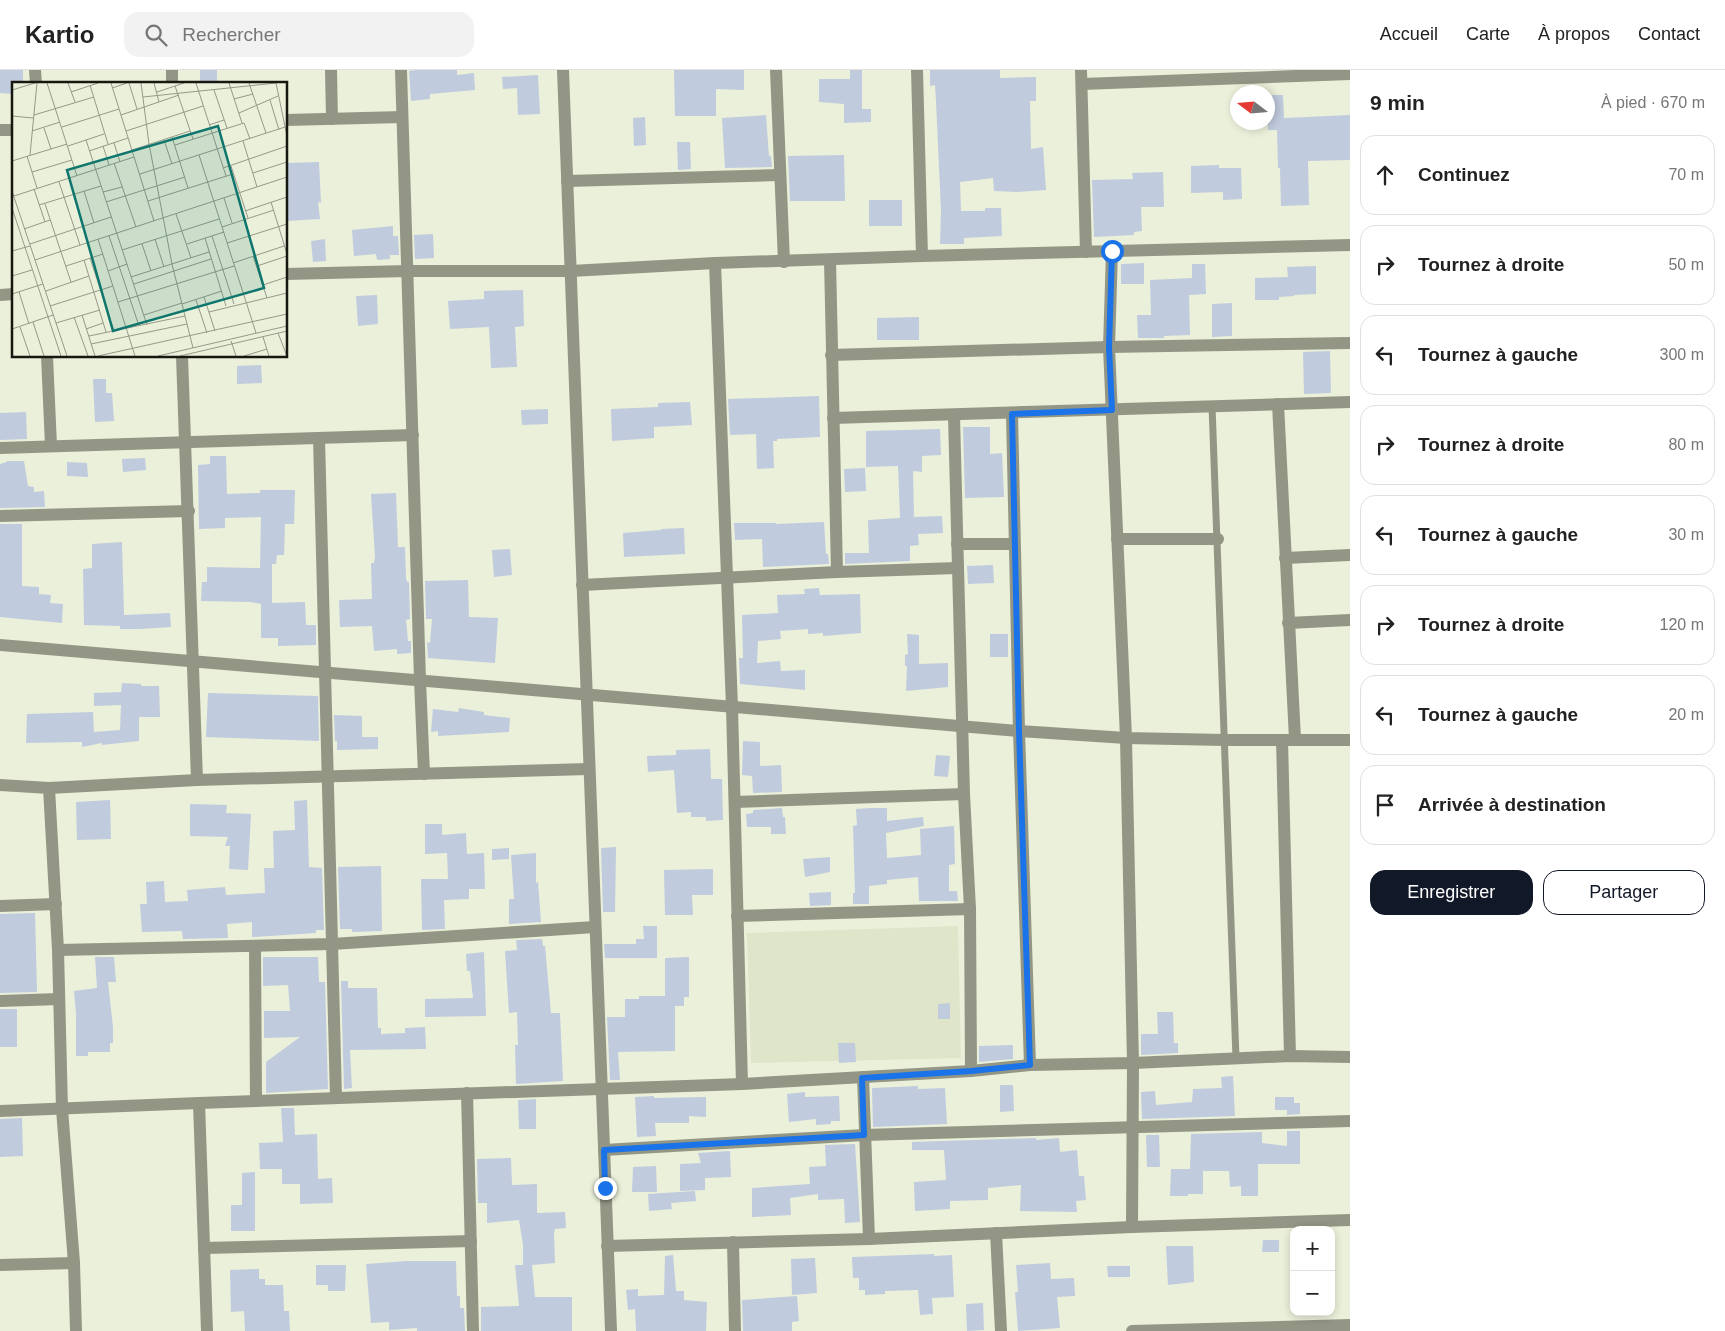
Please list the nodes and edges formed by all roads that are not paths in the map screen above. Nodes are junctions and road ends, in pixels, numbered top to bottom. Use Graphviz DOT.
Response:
graph roads {
  1 [pos="331,70"];
  2 [pos="401,70"];
  3 [pos="563,70"];
  4 [pos="776,70"];
  5 [pos="917,70"];
  6 [pos="1081,70"];
  7 [pos="1319,73"];
  8 [pos="1350,74"];
  9 [pos="1163,75"];
  10 [pos="1082,84"];
  11 [pos="402,117"];
  12 [pos="332,119"];
  13 [pos="288,120"];
  14 [pos="779,175"];
  15 [pos="567,181"];
  16 [pos="1350,244"];
  17 [pos="1112,251"];
  18 [pos="1086,252"];
  19 [pos="922,256"];
  20 [pos="830,260"];
  21 [pos="784,262"];
  22 [pos="715,264"];
  23 [pos="408,271"];
  24 [pos="571,271"];
  25 [pos="288,274"];
  26 [pos="1350,343"];
  27 [pos="1109,347"];
  28 [pos="831,355"];
  29 [pos="47,358"];
  30 [pos="182,358"];
  31 [pos="1350,402"];
  32 [pos="1278,404"];
  33 [pos="1212,406"];
  34 [pos="1112,410"];
  35 [pos="1012,414"];
  36 [pos="954,416"];
  37 [pos="833,418"];
  38 [pos="413,435"];
  39 [pos="319,438"];
  40 [pos="186,441"];
  41 [pos="51,446"];
  42 [pos="0,448"];
  43 [pos="188,511"];
  44 [pos="0,516"];
  45 [pos="1117,539"];
  46 [pos="1218,539"];
  47 [pos="957,544"];
  48 [pos="1014,544"];
  49 [pos="1350,555"];
  50 [pos="1286,558"];
  51 [pos="957,568"];
  52 [pos="837,572"];
  53 [pos="728,577"];
  54 [pos="582,585"];
  55 [pos="1350,620"];
  56 [pos="1288,623"];
  57 [pos="0,645"];
  58 [pos="193,661"];
  59 [pos="326,672"];
  60 [pos="420,680"];
  61 [pos="587,693"];
  62 [pos="732,707"];
  63 [pos="962,726"];
  64 [pos="1019,731"];
  65 [pos="1126,738"];
  66 [pos="1295,739"];
  67 [pos="1225,740"];
  68 [pos="1282,740"];
  69 [pos="1350,740"];
  70 [pos="590,769"];
  71 [pos="424,774"];
  72 [pos="328,776"];
  73 [pos="197,780"];
  74 [pos="0,785"];
  75 [pos="49,788"];
  76 [pos="964,794"];
  77 [pos="735,802"];
  78 [pos="56,904"];
  79 [pos="0,906"];
  80 [pos="970,909"];
  81 [pos="737,916"];
  82 [pos="595,928"];
  83 [pos="332,944"];
  84 [pos="255,946"];
  85 [pos="58,950"];
  86 [pos="59,999"];
  87 [pos="0,1001"];
  88 [pos="1290,1056"];
  89 [pos="1350,1057"];
  90 [pos="1236,1058"];
  91 [pos="1133,1063"];
  92 [pos="1030,1065"];
  93 [pos="971,1071"];
  94 [pos="862,1078"];
  95 [pos="742,1084"];
  96 [pos="602,1089"];
  97 [pos="467,1094"];
  98 [pos="336,1098"];
  99 [pos="256,1101"];
  100 [pos="199,1103"];
  101 [pos="62,1109"];
  102 [pos="0,1111"];
  103 [pos="1350,1121"];
  104 [pos="1132,1127"];
  105 [pos="864,1135"];
  106 [pos="604,1150"];
  107 [pos="1350,1220"];
  108 [pos="1132,1227"];
  109 [pos="996,1233"];
  110 [pos="869,1239"];
  111 [pos="471,1241"];
  112 [pos="734,1242"];
  113 [pos="607,1246"];
  114 [pos="204,1248"];
  115 [pos="74,1263"];
  116 [pos="0,1265"];
  117 [pos="1350,1325"];
  118 [pos="76,1331"];
  119 [pos="207,1331"];
  120 [pos="473,1331"];
  121 [pos="611,1331"];
  122 [pos="735,1331"];
  123 [pos="1001,1331"];
  124 [pos="1132,1331"];
  1 -- 12 [label="street"];
  2 -- 11 [label="street"];
  3 -- 15 [label="street"];
  4 -- 14 [label="street"];
  5 -- 19 [label="street"];
  6 -- 10 [label="street"];
  7 -- 8 [label="street"];
  7 -- 9 [label="street"];
  9 -- 10 [label="street"];
  10 -- 18 [label="street"];
  11 -- 12 [label="street"];
  11 -- 23 [label="street"];
  12 -- 13 [label="street"];
  14 -- 15 [label="street"];
  14 -- 21 [label="street"];
  15 -- 24 [label="street"];
  16 -- 17 [label="street"];
  17 -- 18 [label="street"];
  17 -- 27 [label="street"];
  18 -- 19 [label="street"];
  19 -- 20 [label="street"];
  20 -- 21 [label="street"];
  20 -- 28 [label="street"];
  21 -- 22 [label="street"];
  22 -- 24 [label="street"];
  22 -- 53 [label="street"];
  23 -- 24 [label="street"];
  23 -- 25 [label="street"];
  23 -- 38 [label="street"];
  24 -- 54 [label="street"];
  26 -- 27 [label="street"];
  27 -- 28 [label="street"];
  27 -- 34 [label="street"];
  28 -- 37 [label="street"];
  29 -- 41 [label="street"];
  30 -- 40 [label="street"];
  31 -- 32 [label="street"];
  32 -- 33 [label="street"];
  32 -- 50 [label="street"];
  33 -- 34 [label="street"];
  33 -- 46 [label="lane"];
  34 -- 35 [label="street"];
  34 -- 45 [label="street"];
  35 -- 36 [label="street"];
  35 -- 48 [label="street"];
  36 -- 37 [label="street"];
  36 -- 47 [label="street"];
  37 -- 52 [label="street"];
  38 -- 39 [label="street"];
  38 -- 60 [label="street"];
  39 -- 40 [label="street"];
  39 -- 59 [label="street"];
  40 -- 41 [label="street"];
  40 -- 43 [label="street"];
  41 -- 42 [label="street"];
  43 -- 44 [label="street"];
  43 -- 58 [label="street"];
  45 -- 46 [label="street"];
  45 -- 65 [label="street"];
  46 -- 67 [label="lane"];
  47 -- 48 [label="street"];
  47 -- 51 [label="street"];
  48 -- 64 [label="street"];
  49 -- 50 [label="street"];
  50 -- 56 [label="street"];
  51 -- 52 [label="street"];
  51 -- 63 [label="street"];
  52 -- 53 [label="street"];
  53 -- 54 [label="street"];
  53 -- 62 [label="street"];
  54 -- 61 [label="street"];
  55 -- 56 [label="street"];
  56 -- 66 [label="street"];
  57 -- 58 [label="street"];
  58 -- 59 [label="street"];
  58 -- 73 [label="street"];
  59 -- 60 [label="street"];
  59 -- 72 [label="street"];
  60 -- 61 [label="street"];
  60 -- 71 [label="street"];
  61 -- 62 [label="street"];
  61 -- 70 [label="street"];
  62 -- 63 [label="street"];
  62 -- 77 [label="street"];
  63 -- 64 [label="street"];
  63 -- 76 [label="street"];
  64 -- 65 [label="street"];
  64 -- 92 [label="street"];
  65 -- 67 [label="street"];
  65 -- 91 [label="street"];
  66 -- 68 [label="street"];
  66 -- 69 [label="street"];
  67 -- 68 [label="street"];
  67 -- 90 [label="lane"];
  68 -- 88 [label="street"];
  70 -- 71 [label="street"];
  70 -- 82 [label="street"];
  71 -- 72 [label="street"];
  72 -- 73 [label="street"];
  72 -- 83 [label="street"];
  73 -- 75 [label="street"];
  74 -- 75 [label="street"];
  75 -- 78 [label="street"];
  76 -- 77 [label="street"];
  76 -- 80 [label="street"];
  77 -- 81 [label="street"];
  78 -- 79 [label="street"];
  78 -- 85 [label="street"];
  80 -- 81 [label="street"];
  80 -- 93 [label="street"];
  81 -- 95 [label="street"];
  82 -- 83 [label="street"];
  82 -- 96 [label="street"];
  83 -- 84 [label="street"];
  83 -- 98 [label="street"];
  84 -- 85 [label="street"];
  84 -- 99 [label="street"];
  85 -- 86 [label="street"];
  86 -- 87 [label="street"];
  86 -- 101 [label="street"];
  88 -- 89 [label="street"];
  88 -- 90 [label="street"];
  90 -- 91 [label="street"];
  91 -- 92 [label="street"];
  91 -- 104 [label="street"];
  92 -- 93 [label="street"];
  93 -- 94 [label="street"];
  94 -- 95 [label="street"];
  94 -- 105 [label="street"];
  95 -- 96 [label="street"];
  96 -- 97 [label="street"];
  96 -- 106 [label="street"];
  97 -- 98 [label="street"];
  97 -- 111 [label="street"];
  98 -- 99 [label="street"];
  99 -- 100 [label="street"];
  100 -- 101 [label="street"];
  100 -- 114 [label="street"];
  101 -- 102 [label="street"];
  101 -- 115 [label="street"];
  103 -- 104 [label="street"];
  104 -- 105 [label="street"];
  104 -- 108 [label="street"];
  105 -- 106 [label="street"];
  105 -- 110 [label="street"];
  106 -- 113 [label="street"];
  107 -- 108 [label="street"];
  108 -- 109 [label="street"];
  109 -- 110 [label="street"];
  109 -- 123 [label="street"];
  110 -- 112 [label="street"];
  111 -- 114 [label="street"];
  111 -- 120 [label="street"];
  112 -- 113 [label="street"];
  112 -- 122 [label="street"];
  113 -- 121 [label="street"];
  114 -- 119 [label="street"];
  115 -- 116 [label="street"];
  115 -- 118 [label="street"];
  117 -- 124 [label="street"];
}
